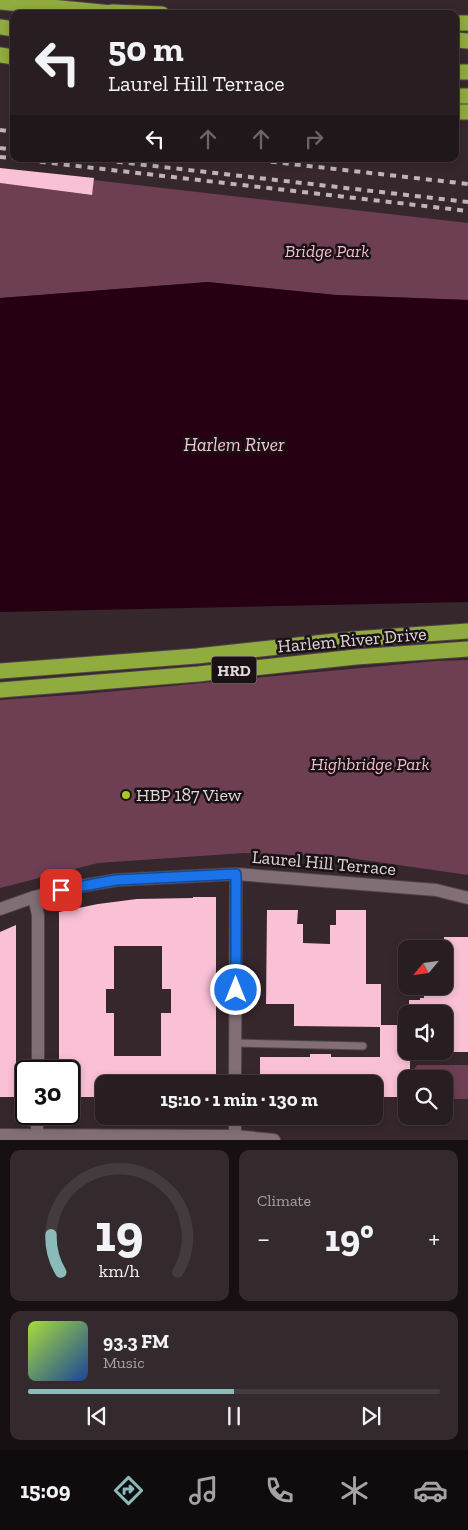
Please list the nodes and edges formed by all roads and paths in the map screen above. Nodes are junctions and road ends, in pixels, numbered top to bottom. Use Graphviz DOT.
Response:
graph roads {
  1 [pos="0,2"];
  2 [pos="85,10"];
  3 [pos="468,631"];
  4 [pos="468,649"];
  5 [pos="0,671"];
  6 [pos="0,690"];
  7 [pos="236,874"];
  8 [pos="34,897"];
  9 [pos="468,898"];
  10 [pos="0,909"];
  11 [pos="235,1043"];
  12 [pos="363,1046"];
  13 [pos="38,1060"];
  14 [pos="235,1075"];
  15 [pos="37,1125"];
  16 [pos="235,1125"];
  17 [pos="0,1135"];
  18 [pos="37,1138"];
  19 [pos="235,1138"];
  20 [pos="274,1140"];
  1 -- 2 [label="highway"];
  3 -- 5 [label="highway, Harlem River Drive / HRD"];
  4 -- 6 [label="highway, Harlem River Drive / HRD"];
  7 -- 8 [label="street, Laurel Hill Terrace"];
  7 -- 9 [label="street, Laurel Hill Terrace"];
  7 -- 11 [label="street"];
  8 -- 10 [label="street, Laurel Hill Terrace"];
  8 -- 13 [label="street"];
  11 -- 12 [label="lane"];
  11 -- 14 [label="street"];
  15 -- 18 [label="street"];
  16 -- 19 [label="street"];
  17 -- 18 [label="street"];
  18 -- 19 [label="street"];
  19 -- 20 [label="street"];
}
